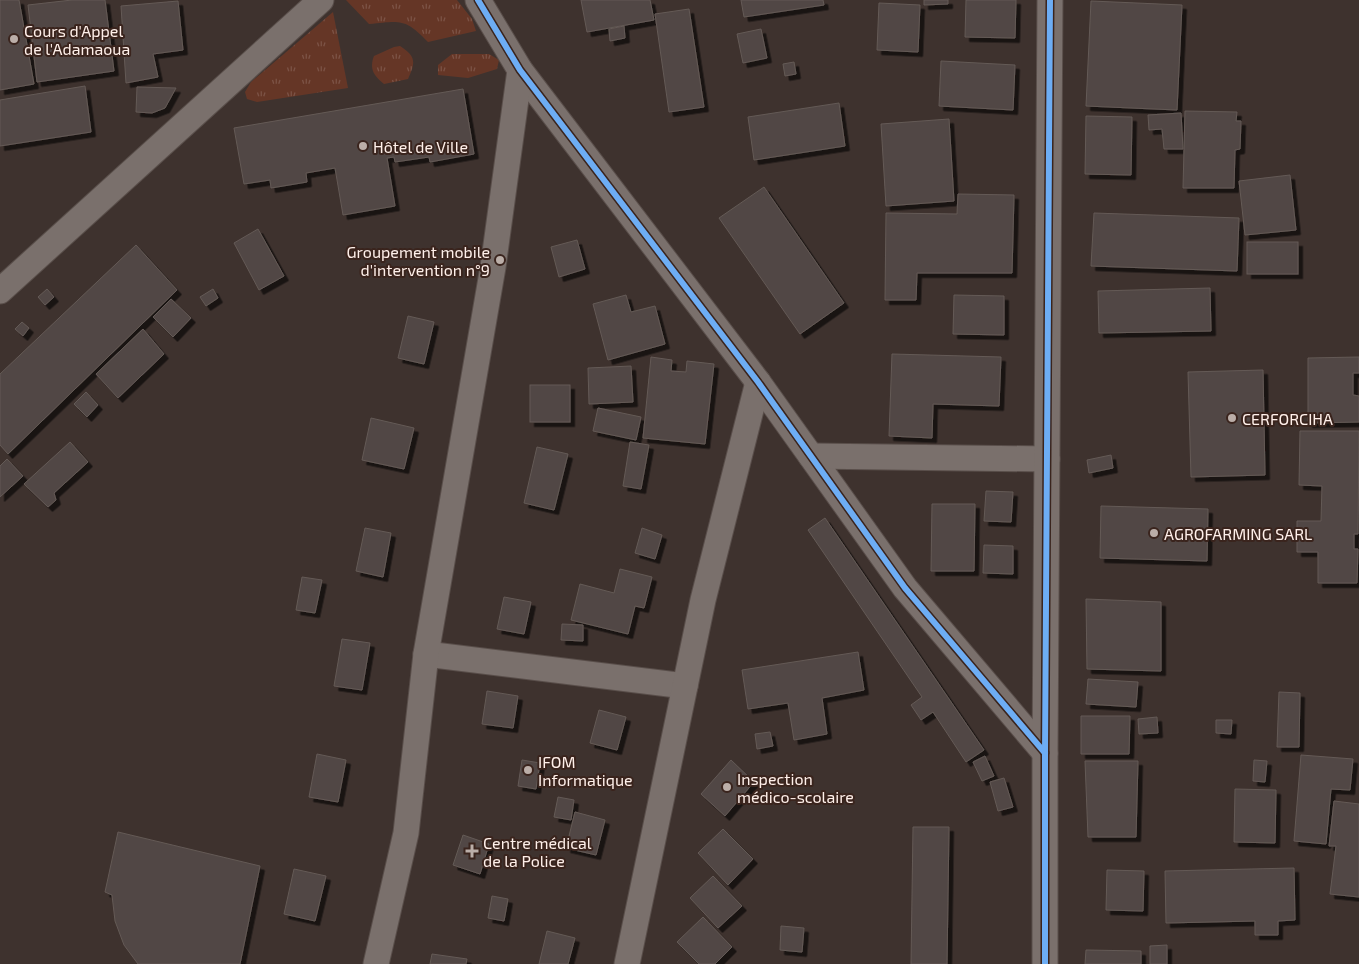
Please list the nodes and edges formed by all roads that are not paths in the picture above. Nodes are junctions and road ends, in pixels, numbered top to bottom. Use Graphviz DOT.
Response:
graph roads {
  1 [pos="320,0"];
  2 [pos="478,0"];
  3 [pos="1050,0"];
  4 [pos="520,70"];
  5 [pos="0,291"];
  6 [pos="758,382"];
  7 [pos="810,456"];
  8 [pos="1047,459"];
  9 [pos="426,654"];
  10 [pos="685,686"];
  11 [pos="1045,752"];
  12 [pos="376,964"];
  13 [pos="627,964"];
  14 [pos="1045,964"];
  1 -- 5 [label="street"];
  2 -- 4 [label="street"];
  3 -- 8 [label="street"];
  4 -- 6 [label="street"];
  4 -- 9 [label="street"];
  6 -- 7 [label="street"];
  6 -- 10 [label="street"];
  7 -- 8 [label="street"];
  7 -- 11 [label="street"];
  8 -- 11 [label="street"];
  9 -- 10 [label="street"];
  9 -- 12 [label="street"];
  10 -- 13 [label="street"];
  11 -- 14 [label="street"];
}
